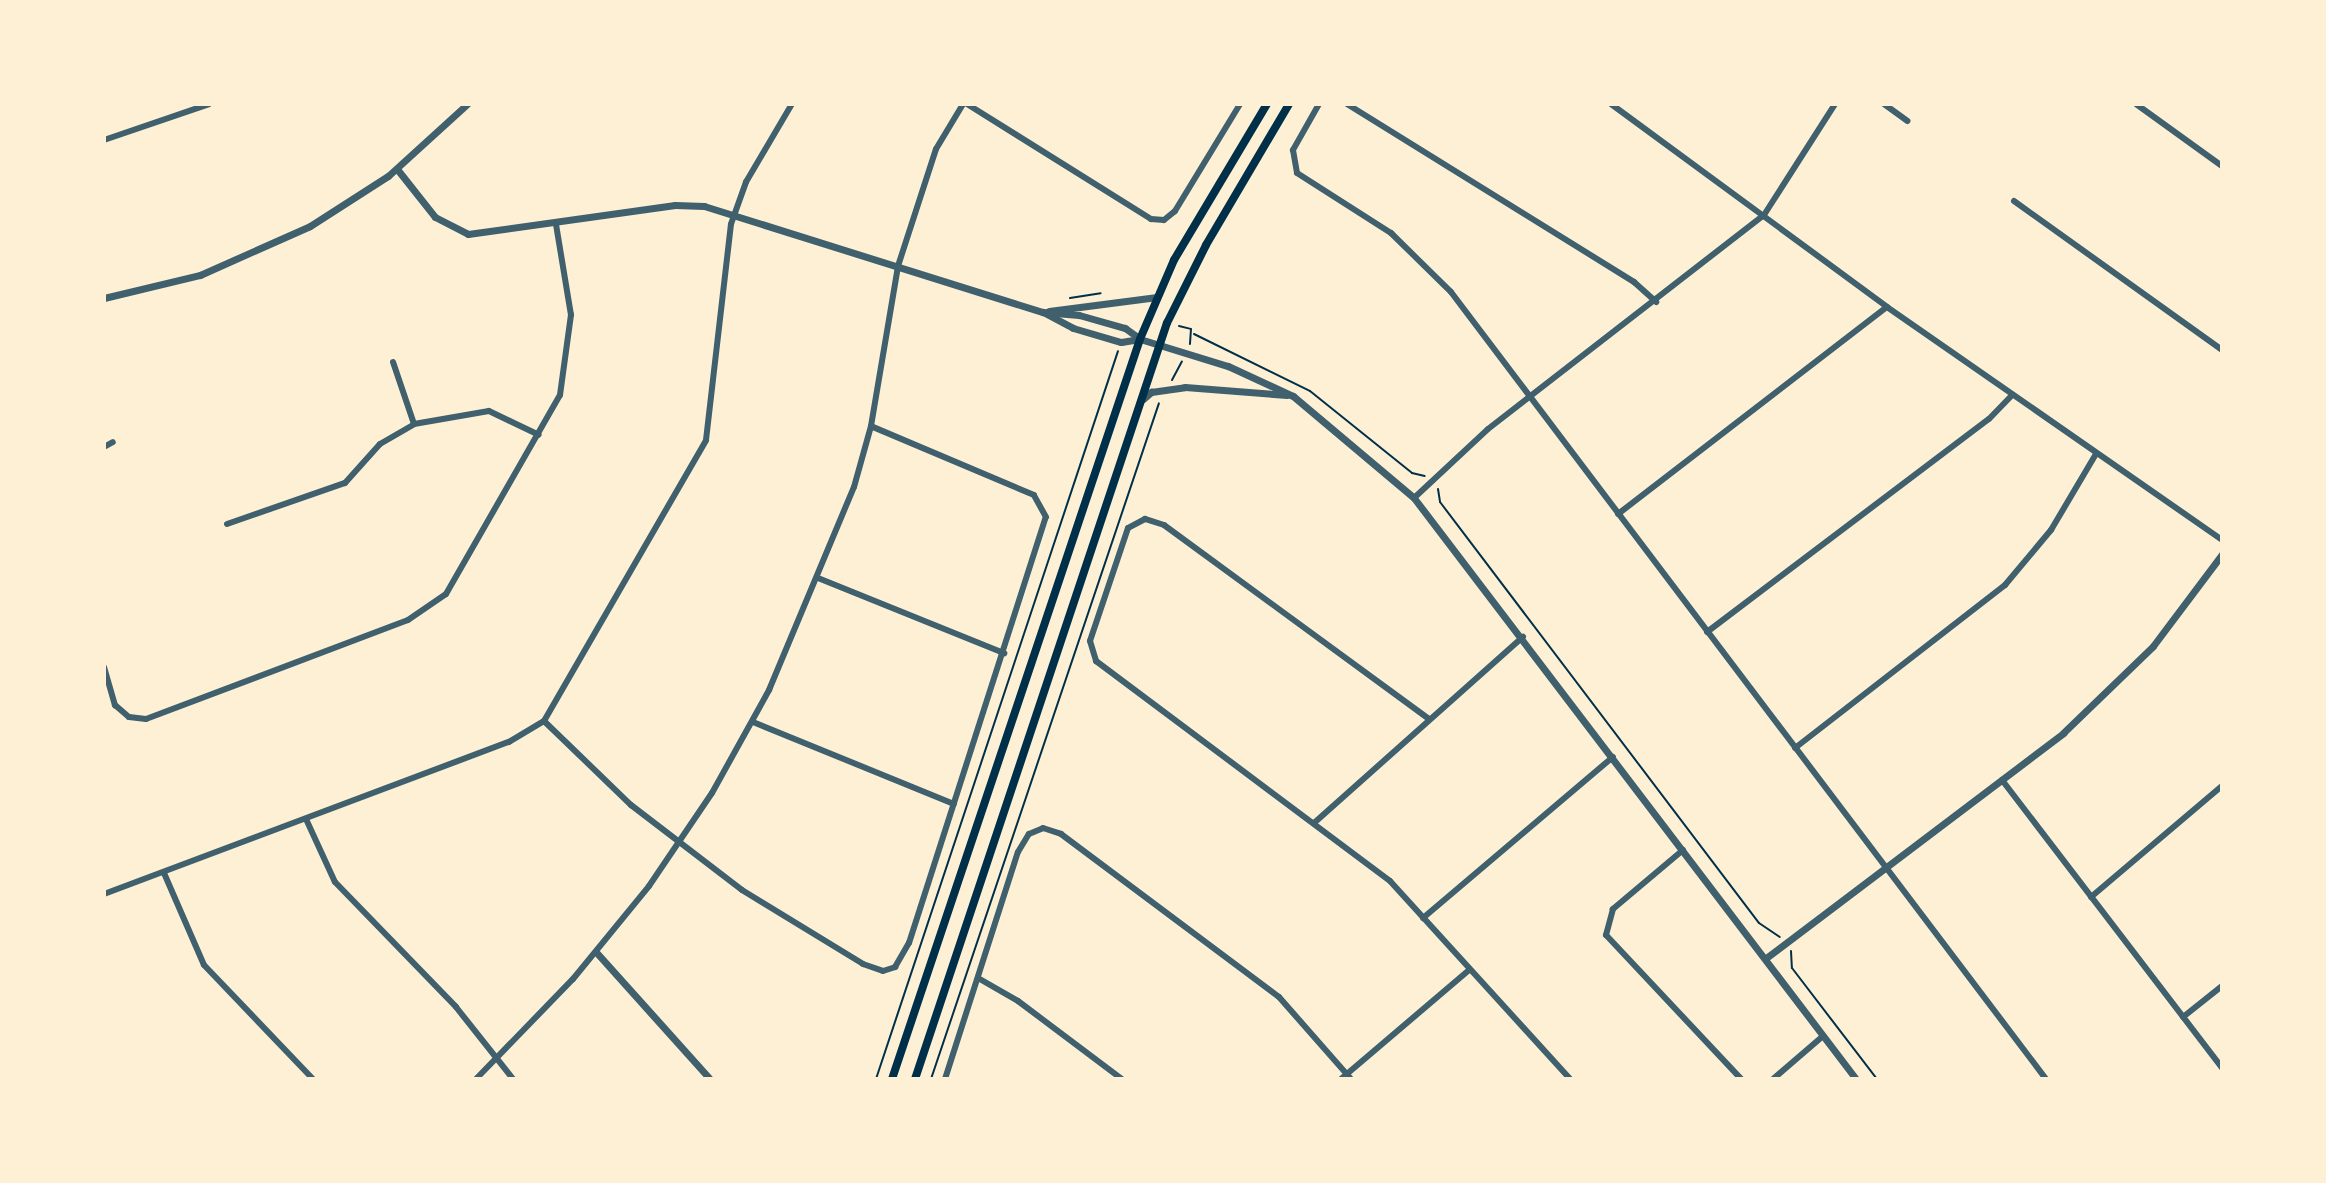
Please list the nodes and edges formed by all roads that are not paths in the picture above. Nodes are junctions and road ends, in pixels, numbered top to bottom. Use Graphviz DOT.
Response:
graph roads {
  1 [pos="209,104"];
  2 [pos="467,104"];
  3 [pos="792,104"];
  4 [pos="965,104"];
  5 [pos="1240,104"];
  6 [pos="1267,104"];
  7 [pos="1289,104"];
  8 [pos="1319,104"];
  9 [pos="1347,104"];
  10 [pos="1611,104"];
  11 [pos="1835,104"];
  12 [pos="1884,104"];
  13 [pos="2136,104"];
  14 [pos="1907,121"];
  15 [pos="104,140"];
  16 [pos="2222,166"];
  17 [pos="397,169"];
  18 [pos="2014,201"];
  19 [pos="734,214"];
  20 [pos="1764,215"];
  21 [pos="556,224"];
  22 [pos="898,266"];
  23 [pos="1157,297"];
  24 [pos="104,298"];
  25 [pos="1656,302"];
  26 [pos="1887,307"];
  27 [pos="1043,312"];
  28 [pos="1140,339"];
  29 [pos="1160,344"];
  30 [pos="2222,350"];
  31 [pos="393,362"];
  32 [pos="2012,395"];
  33 [pos="1293,396"];
  34 [pos="1530,397"];
  35 [pos="1137,406"];
  36 [pos="414,424"];
  37 [pos="871,426"];
  38 [pos="539,435"];
  39 [pos="113,442"];
  40 [pos="104,447"];
  41 [pos="2096,454"];
  42 [pos="1414,498"];
  43 [pos="1618,514"];
  44 [pos="227,524"];
  45 [pos="2222,540"];
  46 [pos="2222,554"];
  47 [pos="818,578"];
  48 [pos="1707,632"];
  49 [pos="1523,637"];
  50 [pos="1004,653"];
  51 [pos="104,667"];
  52 [pos="1429,719"];
  53 [pos="544,721"];
  54 [pos="753,722"];
  55 [pos="1795,748"];
  56 [pos="1613,757"];
  57 [pos="2002,780"];
  58 [pos="2222,786"];
  59 [pos="954,804"];
  60 [pos="306,819"];
  61 [pos="1314,823"];
  62 [pos="679,844"];
  63 [pos="1683,850"];
  64 [pos="1885,869"];
  65 [pos="164,873"];
  66 [pos="104,894"];
  67 [pos="2091,897"];
  68 [pos="1423,918"];
  69 [pos="596,952"];
  70 [pos="1766,958"];
  71 [pos="1468,971"];
  72 [pos="978,978"];
  73 [pos="2222,986"];
  74 [pos="2183,1017"];
  75 [pos="1823,1036"];
  76 [pos="498,1059"];
  77 [pos="2222,1068"];
  78 [pos="1346,1077"];
  79 [pos="313,1079"];
  80 [pos="476,1079"];
  81 [pos="513,1079"];
  82 [pos="710,1079"];
  83 [pos="892,1079"];
  84 [pos="915,1079"];
  85 [pos="945,1079"];
  86 [pos="1122,1079"];
  87 [pos="1570,1079"];
  88 [pos="1741,1079"];
  89 [pos="1773,1079"];
  90 [pos="1856,1079"];
  91 [pos="2046,1079"];
  1 -- 15 [label="street"];
  2 -- 17 [label="street"];
  3 -- 19 [label="street"];
  4 -- 5 [label="street"];
  4 -- 22 [label="street"];
  6 -- 23 [label="main road"];
  7 -- 29 [label="main road"];
  8 -- 34 [label="street"];
  9 -- 25 [label="street"];
  10 -- 20 [label="street"];
  11 -- 20 [label="street"];
  12 -- 14 [label="street"];
  13 -- 16 [label="street"];
  17 -- 21 [label="street"];
  17 -- 24 [label="street"];
  18 -- 30 [label="street"];
  19 -- 21 [label="street"];
  19 -- 22 [label="street"];
  19 -- 53 [label="street"];
  20 -- 25 [label="street"];
  20 -- 26 [label="street"];
  21 -- 38 [label="street"];
  22 -- 27 [label="street"];
  22 -- 37 [label="street"];
  23 -- 27 [label="street"];
  23 -- 28 [label="main road"];
  25 -- 34 [label="street"];
  26 -- 32 [label="street"];
  26 -- 43 [label="street"];
  27 -- 28 [label="street"];
  27 -- 28 [label="street"];
  28 -- 29 [label="street"];
  28 -- 83 [label="main road"];
  29 -- 33 [label="street"];
  29 -- 35 [label="main road"];
  31 -- 36 [label="street"];
  32 -- 41 [label="street"];
  32 -- 48 [label="street"];
  33 -- 35 [label="street"];
  33 -- 42 [label="street"];
  34 -- 42 [label="street"];
  34 -- 43 [label="street"];
  35 -- 84 [label="main road"];
  36 -- 38 [label="street"];
  36 -- 44 [label="street"];
  37 -- 47 [label="street"];
  37 -- 50 [label="street"];
  38 -- 51 [label="street"];
  39 -- 40 [label="street"];
  41 -- 45 [label="street"];
  41 -- 55 [label="street"];
  42 -- 49 [label="street"];
  43 -- 48 [label="street"];
  46 -- 57 [label="street"];
  47 -- 50 [label="street"];
  47 -- 54 [label="street"];
  48 -- 55 [label="street"];
  49 -- 52 [label="street"];
  49 -- 56 [label="street"];
  50 -- 59 [label="street"];
  52 -- 61 [label="street"];
  52 -- 61 [label="street"];
  53 -- 60 [label="street"];
  53 -- 62 [label="street"];
  54 -- 59 [label="street"];
  54 -- 62 [label="street"];
  55 -- 64 [label="street"];
  56 -- 63 [label="street"];
  56 -- 68 [label="street"];
  57 -- 64 [label="street"];
  57 -- 67 [label="street"];
  58 -- 67 [label="street"];
  59 -- 62 [label="street"];
  60 -- 65 [label="street"];
  60 -- 76 [label="street"];
  61 -- 68 [label="street"];
  62 -- 69 [label="street"];
  63 -- 70 [label="street"];
  63 -- 88 [label="street"];
  64 -- 70 [label="street"];
  64 -- 91 [label="street"];
  65 -- 66 [label="street"];
  65 -- 79 [label="street"];
  67 -- 74 [label="street"];
  68 -- 71 [label="street"];
  69 -- 76 [label="street"];
  69 -- 82 [label="street"];
  70 -- 75 [label="street"];
  71 -- 78 [label="street"];
  71 -- 87 [label="street"];
  72 -- 78 [label="street"];
  72 -- 85 [label="street"];
  72 -- 86 [label="street"];
  73 -- 74 [label="street"];
  74 -- 77 [label="street"];
  75 -- 89 [label="street"];
  75 -- 90 [label="street"];
  76 -- 80 [label="street"];
  76 -- 81 [label="street"];
}
